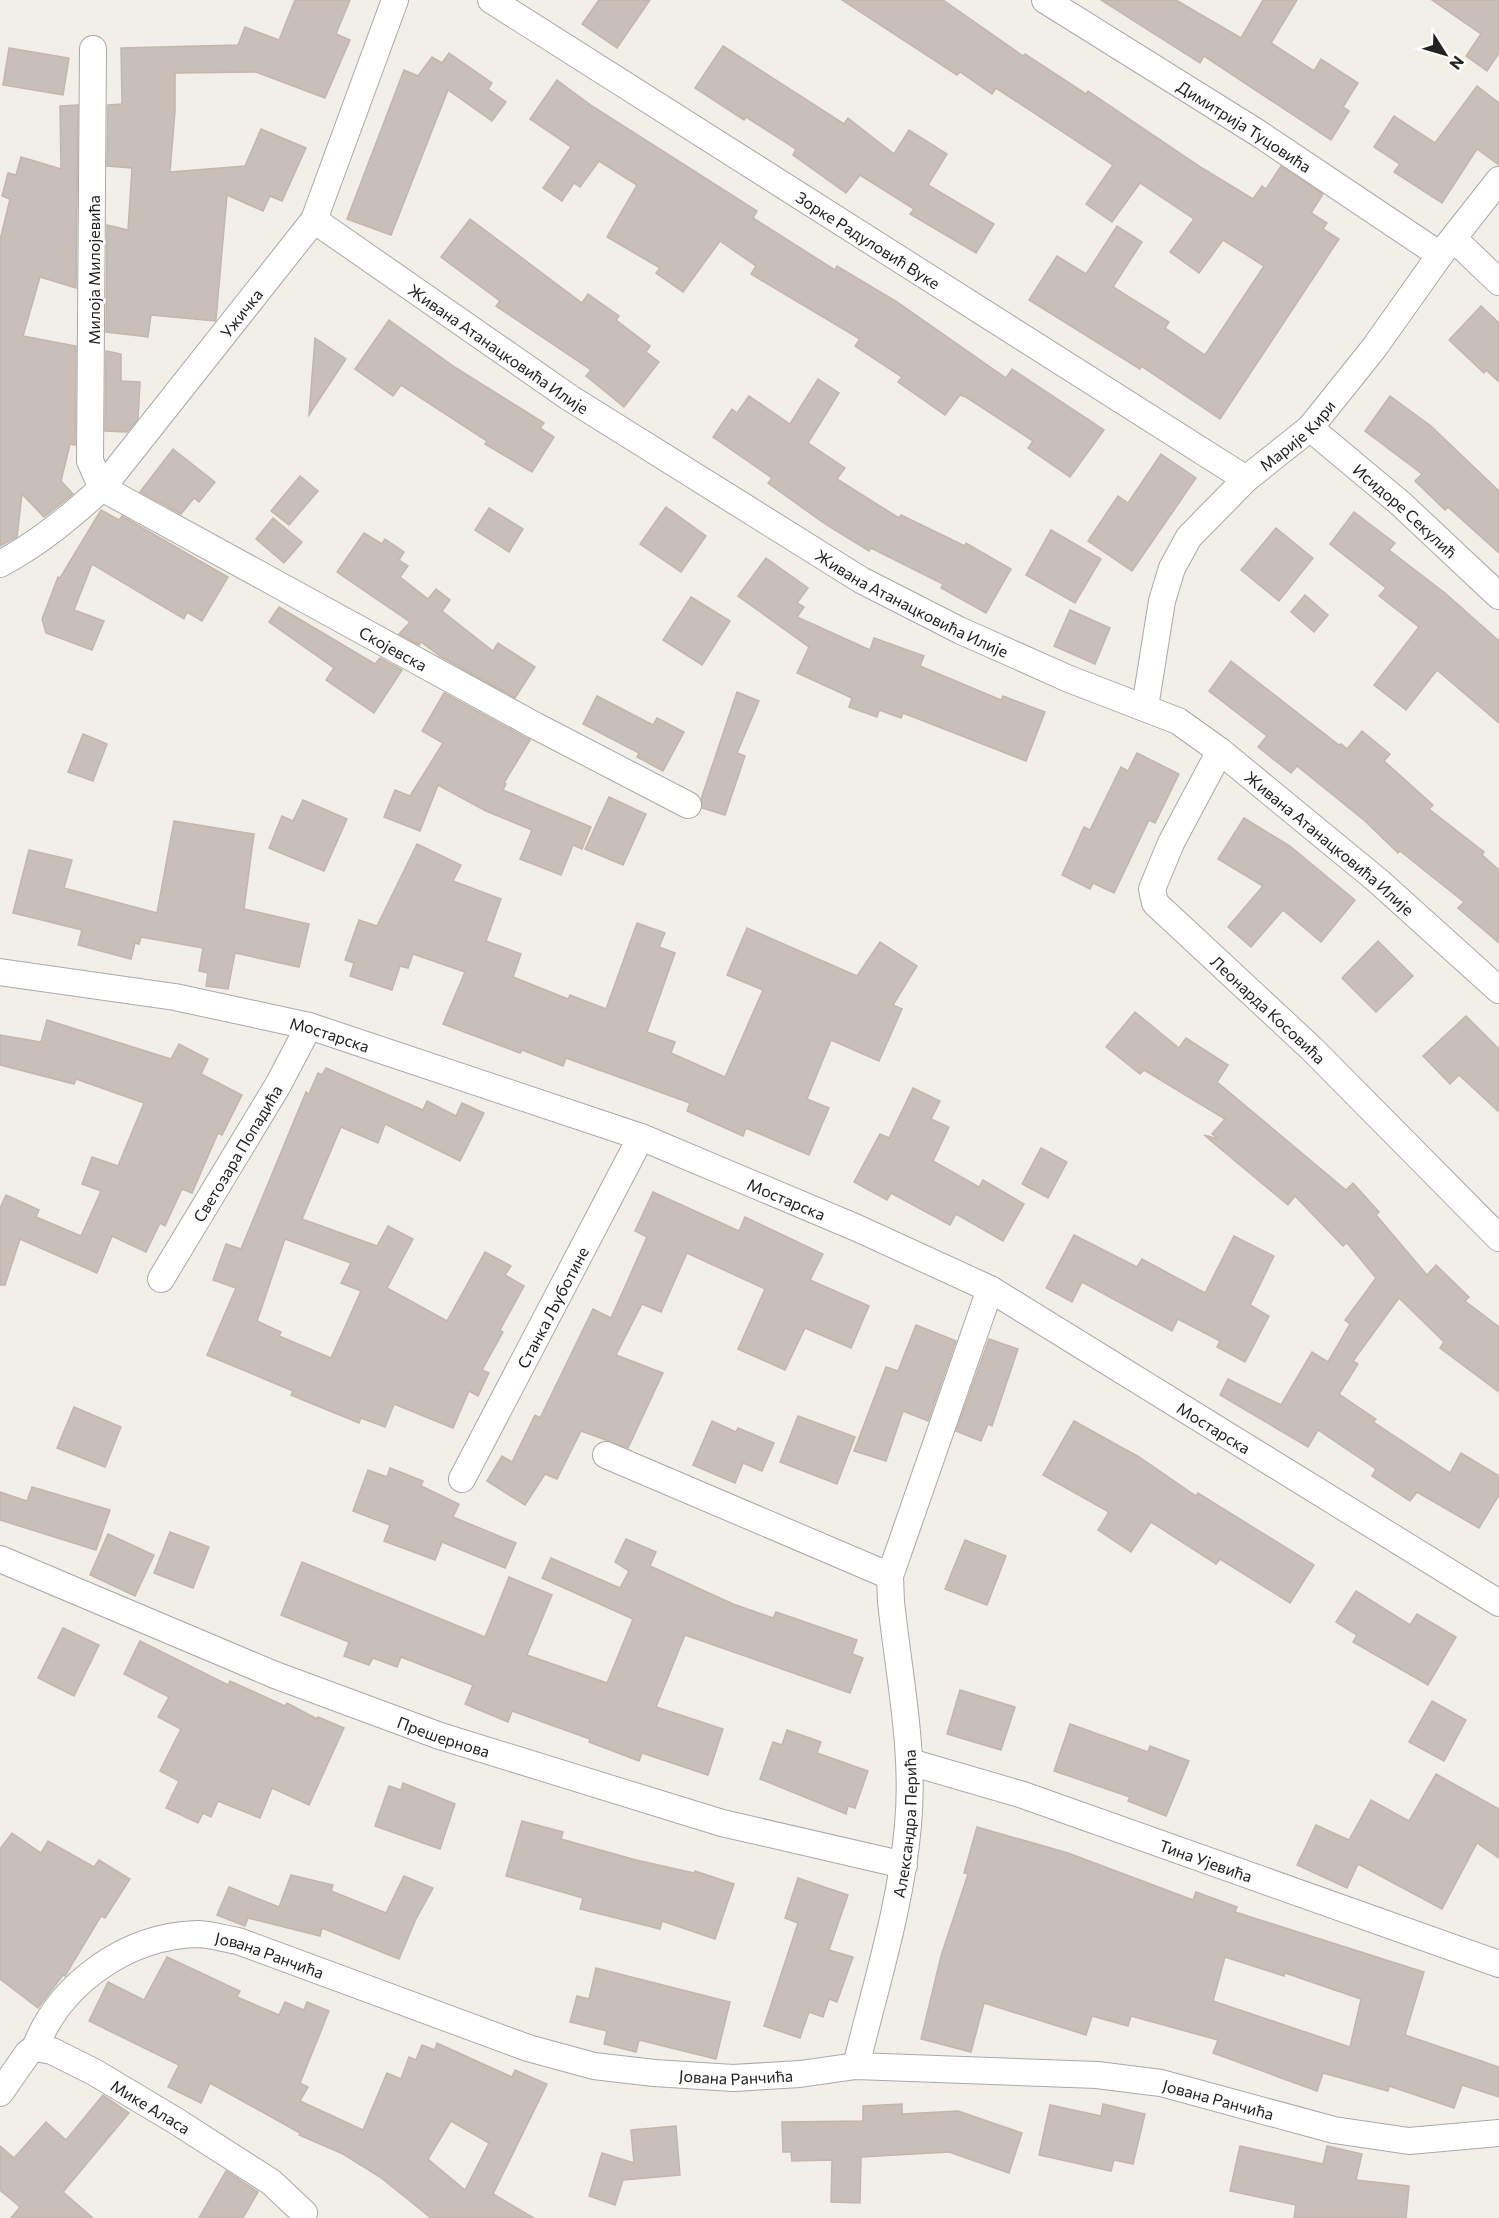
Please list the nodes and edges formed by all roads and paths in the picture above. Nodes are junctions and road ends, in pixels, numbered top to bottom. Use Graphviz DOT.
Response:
graph roads {
  1 [pos="395,0"];
  2 [pos="491,0"];
  3 [pos="1045,0"];
  4 [pos="93,49"];
  5 [pos="1499,180"];
  6 [pos="314,220"];
  7 [pos="1447,247"];
  8 [pos="1499,282"];
  9 [pos="1311,428"];
  10 [pos="1246,478"];
  11 [pos="102,488"];
  12 [pos="0,564"];
  13 [pos="1499,596"];
  14 [pos="1145,706"];
  15 [pos="1220,751"];
  16 [pos="688,805"];
  17 [pos="0,972"];
  18 [pos="1499,990"];
  19 [pos="309,1026"];
  20 [pos="641,1137"];
  21 [pos="1499,1238"];
  22 [pos="161,1278"];
  23 [pos="990,1289"];
  24 [pos="606,1455"];
  25 [pos="462,1479"];
  26 [pos="0,1559"];
  27 [pos="890,1576"];
  28 [pos="1499,1603"];
  29 [pos="910,1762"];
  30 [pos="904,1864"];
  31 [pos="1499,1964"];
  32 [pos="36,2048"];
  33 [pos="855,2066"];
  34 [pos="0,2093"];
  35 [pos="1499,2133"];
  36 [pos="308,2216"];
  1 -- 6 [label="street, Ужичка"];
  2 -- 10 [label="street, Зорке Радуловић Вуке"];
  3 -- 7 [label="street, Димитрија Туцовића"];
  4 -- 11 [label="street, Милоја Милојевића"];
  5 -- 7 [label="street, Марије Кири"];
  6 -- 11 [label="street, Ужичка"];
  6 -- 14 [label="street, Живана Атанацковића Илије"];
  7 -- 8 [label="street, Димитрија Туцовића"];
  7 -- 9 [label="street, Марије Кири"];
  9 -- 10 [label="street, Марије Кири"];
  9 -- 13 [label="street, Исидоре Секулић"];
  10 -- 14 [label="street, Марије Кири"];
  11 -- 12 [label="street, Ужичка"];
  11 -- 16 [label="street, Скојевска"];
  14 -- 15 [label="street, Живана Атанацковића Илије"];
  15 -- 18 [label="street, Живана Атанацковића Илије"];
  15 -- 21 [label="street, Леонарда Косовића"];
  17 -- 19 [label="street, Мостарска"];
  19 -- 20 [label="street, Мостарска"];
  19 -- 22 [label="street, Светозара Попадића"];
  20 -- 23 [label="street, Мостарска"];
  20 -- 25 [label="street, Станка Љуботине"];
  23 -- 27 [label="street, Александра Перића"];
  23 -- 28 [label="street, Мостарска"];
  24 -- 27 [label="street"];
  26 -- 30 [label="street, Прешернова"];
  27 -- 29 [label="street, Александра Перића"];
  29 -- 30 [label="street, Александра Перића"];
  29 -- 31 [label="street, Тина Ујевића"];
  30 -- 33 [label="street, Александра Перића"];
  32 -- 33 [label="street, Јована Ранчића"];
  32 -- 34 [label="street"];
  32 -- 36 [label="street, Мике Аласа"];
  33 -- 35 [label="street, Јована Ранчића"];
}
